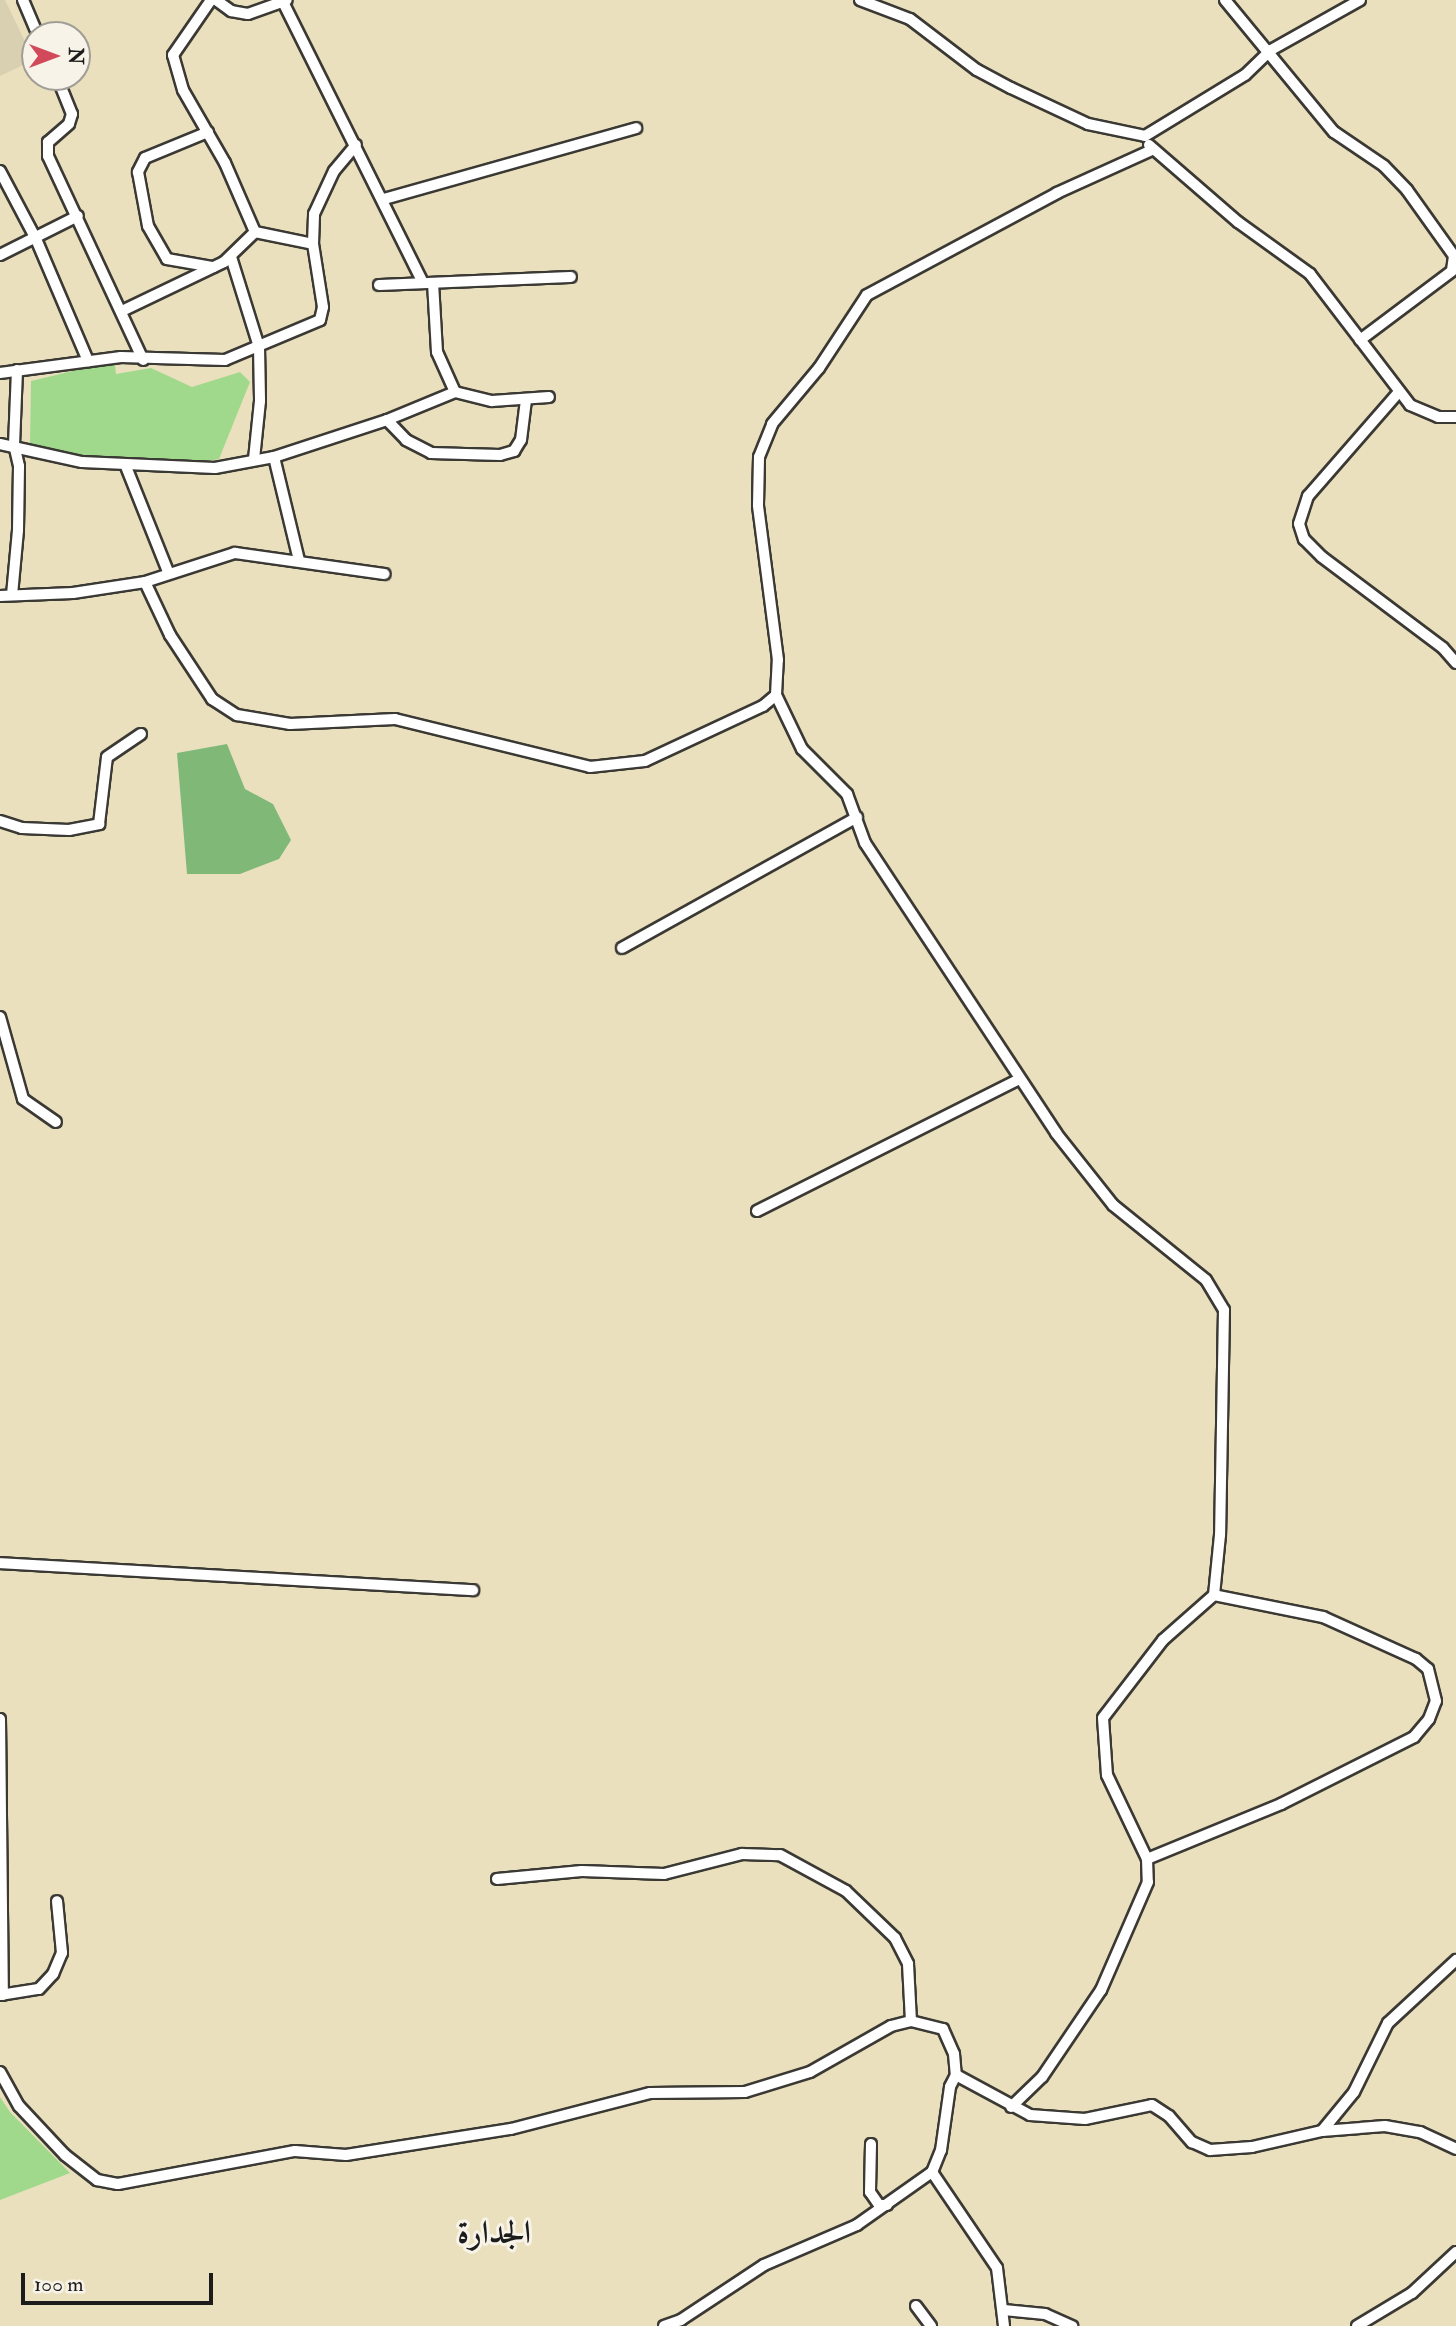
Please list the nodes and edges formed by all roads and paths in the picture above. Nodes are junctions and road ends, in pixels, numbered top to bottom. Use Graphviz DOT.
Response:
graph roads {
  1 [pos="23,0"];
  2 [pos="213,0"];
  3 [pos="860,0"];
  4 [pos="1225,0"];
  5 [pos="1360,0"];
  6 [pos="286,1"];
  7 [pos="32,21"];
  8 [pos="1271,50"];
  9 [pos="63,91"];
  10 [pos="636,128"];
  11 [pos="208,132"];
  12 [pos="1145,136"];
  13 [pos="356,145"];
  14 [pos="1152,150"];
  15 [pos="0,171"];
  16 [pos="384,199"];
  17 [pos="78,216"];
  18 [pos="256,232"];
  19 [pos="36,239"];
  20 [pos="313,243"];
  21 [pos="0,255"];
  22 [pos="231,257"];
  23 [pos="213,267"];
  24 [pos="571,277"];
  25 [pos="428,282"];
  26 [pos="379,285"];
  27 [pos="124,310"];
  28 [pos="1360,340"];
  29 [pos="259,347"];
  30 [pos="143,360"];
  31 [pos="88,361"];
  32 [pos="17,370"];
  33 [pos="0,373"];
  34 [pos="454,392"];
  35 [pos="1398,393"];
  36 [pos="549,397"];
  37 [pos="526,400"];
  38 [pos="1456,417"];
  39 [pos="387,420"];
  40 [pos="0,444"];
  41 [pos="14,445"];
  42 [pos="274,457"];
  43 [pos="254,459"];
  44 [pos="125,464"];
  45 [pos="299,560"];
  46 [pos="169,574"];
  47 [pos="386,575"];
  48 [pos="145,582"];
  49 [pos="6,596"];
  50 [pos="1456,663"];
  51 [pos="776,695"];
  52 [pos="141,734"];
  53 [pos="857,817"];
  54 [pos="0,821"];
  55 [pos="622,948"];
  56 [pos="0,1017"];
  57 [pos="1019,1079"];
  58 [pos="56,1122"];
  59 [pos="757,1211"];
  60 [pos="0,1563"];
  61 [pos="473,1590"];
  62 [pos="1214,1595"];
  63 [pos="0,1719"];
  64 [pos="1147,1859"];
  65 [pos="497,1879"];
  66 [pos="57,1901"];
  67 [pos="1456,1960"];
  68 [pos="2,1995"];
  69 [pos="911,2021"];
  70 [pos="0,2072"];
  71 [pos="956,2075"];
  72 [pos="1012,2107"];
  73 [pos="1322,2130"];
  74 [pos="871,2144"];
  75 [pos="1456,2148"];
  76 [pos="932,2172"];
  77 [pos="887,2205"];
  78 [pos="1456,2252"];
  79 [pos="916,2306"];
  80 [pos="1004,2310"];
  81 [pos="664,2326"];
  82 [pos="931,2326"];
  83 [pos="1004,2326"];
  84 [pos="1072,2326"];
  85 [pos="1357,2326"];
  1 -- 7 [label="street"];
  2 -- 6 [label="street"];
  2 -- 11 [label="street"];
  3 -- 12 [label="street"];
  4 -- 8 [label="street"];
  5 -- 8 [label="street"];
  6 -- 13 [label="street"];
  8 -- 12 [label="street"];
  8 -- 28 [label="street"];
  9 -- 17 [label="street"];
  10 -- 16 [label="street"];
  11 -- 18 [label="street"];
  11 -- 23 [label="street"];
  12 -- 14 [label="street"];
  13 -- 16 [label="street"];
  13 -- 20 [label="street"];
  14 -- 28 [label="street"];
  14 -- 51 [label="street"];
  15 -- 19 [label="street"];
  16 -- 25 [label="street"];
  17 -- 19 [label="street"];
  17 -- 27 [label="street"];
  18 -- 20 [label="street"];
  18 -- 22 [label="street"];
  19 -- 21 [label="street"];
  19 -- 31 [label="street"];
  20 -- 29 [label="street"];
  22 -- 23 [label="street"];
  22 -- 29 [label="street"];
  23 -- 27 [label="street"];
  24 -- 25 [label="street"];
  25 -- 26 [label="street"];
  25 -- 34 [label="street"];
  27 -- 30 [label="street"];
  28 -- 35 [label="street"];
  29 -- 30 [label="street"];
  29 -- 43 [label="street"];
  30 -- 31 [label="street"];
  31 -- 32 [label="street"];
  32 -- 33 [label="street"];
  32 -- 41 [label="street"];
  34 -- 37 [label="street"];
  34 -- 39 [label="street"];
  35 -- 38 [label="street"];
  35 -- 50 [label="street"];
  36 -- 37 [label="street"];
  37 -- 39 [label="street"];
  39 -- 42 [label="street"];
  40 -- 41 [label="street"];
  41 -- 44 [label="street"];
  41 -- 49 [label="street"];
  42 -- 43 [label="street"];
  42 -- 45 [label="street"];
  43 -- 44 [label="street"];
  44 -- 46 [label="street"];
  45 -- 46 [label="street"];
  45 -- 47 [label="street"];
  46 -- 48 [label="street"];
  48 -- 49 [label="street"];
  48 -- 51 [label="street"];
  51 -- 53 [label="street"];
  52 -- 54 [label="street"];
  53 -- 55 [label="street"];
  53 -- 57 [label="street"];
  56 -- 58 [label="street"];
  57 -- 59 [label="street"];
  57 -- 62 [label="street"];
  60 -- 61 [label="street"];
  62 -- 64 [label="street"];
  62 -- 64 [label="street"];
  63 -- 68 [label="street"];
  64 -- 72 [label="street"];
  65 -- 69 [label="street"];
  66 -- 68 [label="street"];
  67 -- 73 [label="street"];
  69 -- 70 [label="street"];
  69 -- 71 [label="street"];
  71 -- 72 [label="street"];
  71 -- 76 [label="street"];
  72 -- 73 [label="street"];
  73 -- 75 [label="street"];
  74 -- 77 [label="street"];
  76 -- 77 [label="street"];
  76 -- 80 [label="street"];
  77 -- 81 [label="street"];
  78 -- 85 [label="street"];
  79 -- 82 [label="street"];
  80 -- 83 [label="street"];
  80 -- 84 [label="street"];
}
